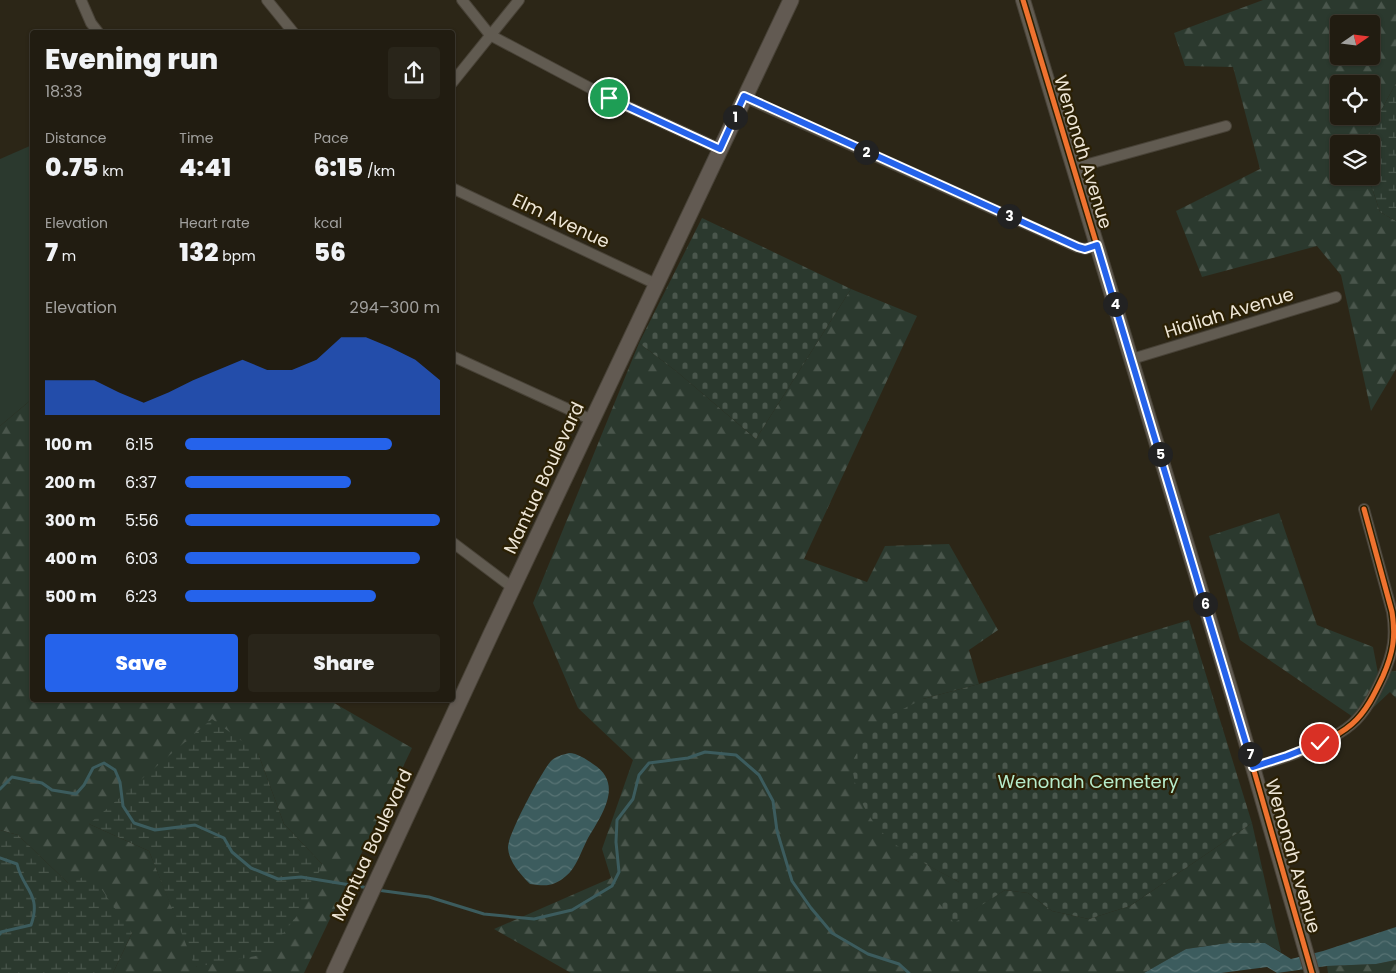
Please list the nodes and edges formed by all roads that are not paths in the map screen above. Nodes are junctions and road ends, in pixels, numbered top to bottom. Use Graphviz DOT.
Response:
graph roads {
  1 [pos="81,0"];
  2 [pos="267,0"];
  3 [pos="462,0"];
  4 [pos="519,0"];
  5 [pos="791,0"];
  6 [pos="1023,0"];
  7 [pos="96,30"];
  8 [pos="291,30"];
  9 [pos="490,35"];
  10 [pos="455,79"];
  11 [pos="744,96"];
  12 [pos="1226,126"];
  13 [pos="713,146"];
  14 [pos="1074,168"];
  15 [pos="455,189"];
  16 [pos="1097,245"];
  17 [pos="656,284"];
  18 [pos="1336,297"];
  19 [pos="455,357"];
  20 [pos="1132,359"];
  21 [pos="592,420"];
  22 [pos="1364,509"];
  23 [pos="455,544"];
  24 [pos="513,588"];
  25 [pos="1253,767"];
  26 [pos="334,973"];
  27 [pos="1312,973"];
  1 -- 7 [label="street"];
  2 -- 8 [label="street"];
  3 -- 9 [label="street"];
  4 -- 9 [label="street"];
  5 -- 11 [label="main road, Mantua Boulevard"];
  6 -- 14 [label="street, Wenonah Avenue"];
  9 -- 10 [label="street"];
  9 -- 13 [label="street"];
  11 -- 13 [label="main road, Mantua Boulevard"];
  11 -- 16 [label="street"];
  12 -- 14 [label="street"];
  13 -- 17 [label="main road, Mantua Boulevard"];
  14 -- 16 [label="street, Wenonah Avenue"];
  15 -- 17 [label="street, Elm Avenue"];
  16 -- 20 [label="street, Wenonah Avenue"];
  17 -- 21 [label="main road, Mantua Boulevard"];
  18 -- 20 [label="street, Hialiah Avenue"];
  19 -- 21 [label="street"];
  20 -- 25 [label="street, Wenonah Avenue"];
  21 -- 24 [label="main road, Mantua Boulevard"];
  22 -- 25 [label="street"];
  23 -- 24 [label="street"];
  24 -- 26 [label="main road, Mantua Boulevard"];
  25 -- 27 [label="street, Wenonah Avenue"];
}
